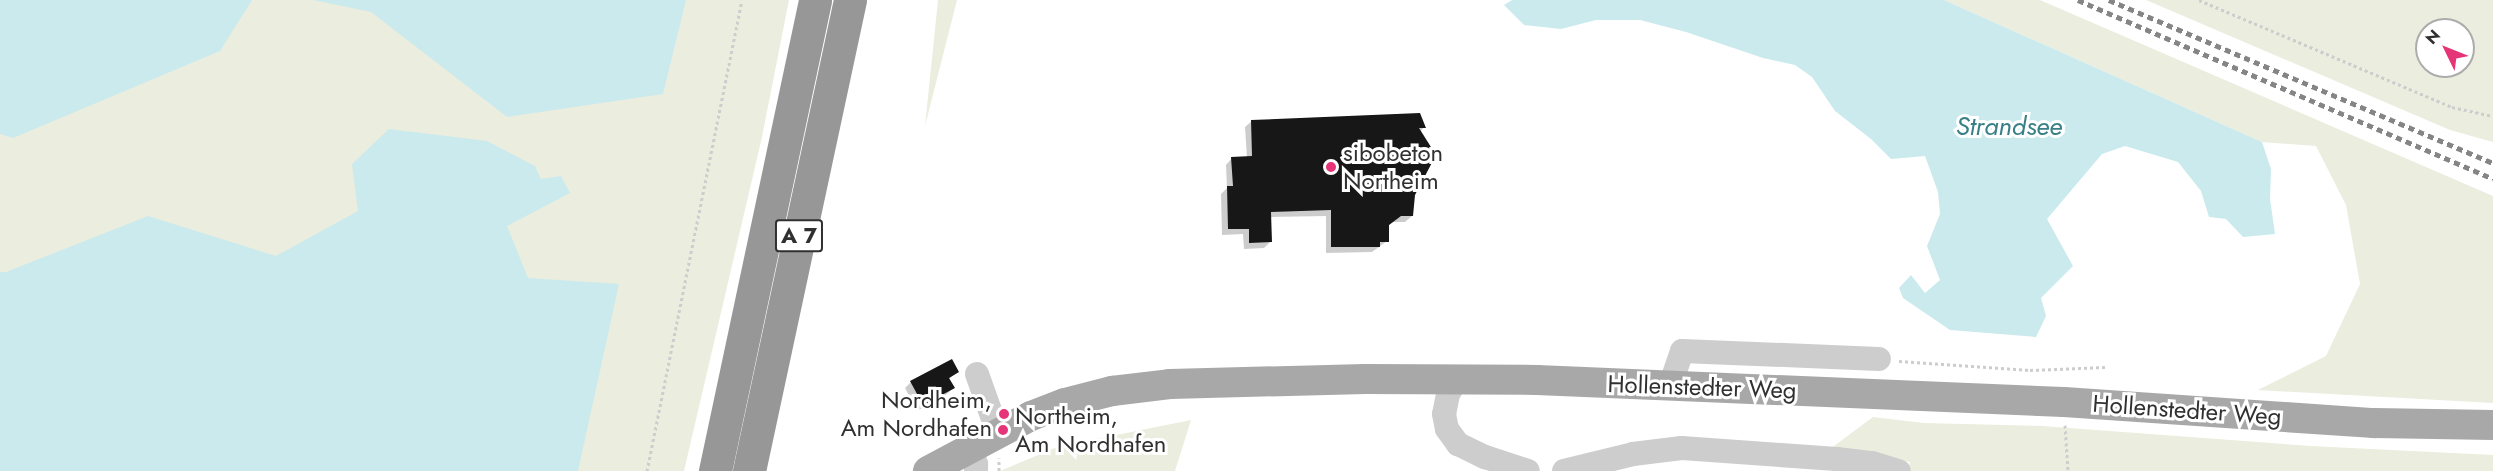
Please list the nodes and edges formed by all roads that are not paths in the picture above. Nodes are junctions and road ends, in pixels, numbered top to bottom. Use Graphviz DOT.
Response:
graph roads {
  1 [pos="815,0"];
  2 [pos="850,0"];
  3 [pos="1879,359"];
  4 [pos="977,374"];
  5 [pos="1458,378"];
  6 [pos="1670,386"];
  7 [pos="2493,425"];
  8 [pos="999,442"];
  9 [pos="958,464"];
  10 [pos="716,471"];
  11 [pos="749,471"];
  12 [pos="1528,471"];
  13 [pos="1564,471"];
  14 [pos="1899,471"];
  1 -- 10 [label="highway, A 7"];
  2 -- 11 [label="highway, A 7"];
  3 -- 6 [label="lane"];
  4 -- 8 [label="lane"];
  5 -- 6 [label="main road, Hollenstedter Weg"];
  5 -- 8 [label="main road, Hollenstedter Weg"];
  5 -- 12 [label="lane"];
  6 -- 7 [label="main road, Hollenstedter Weg"];
  8 -- 9 [label="main road, Hollenstedter Weg"];
  13 -- 14 [label="lane"];
}
